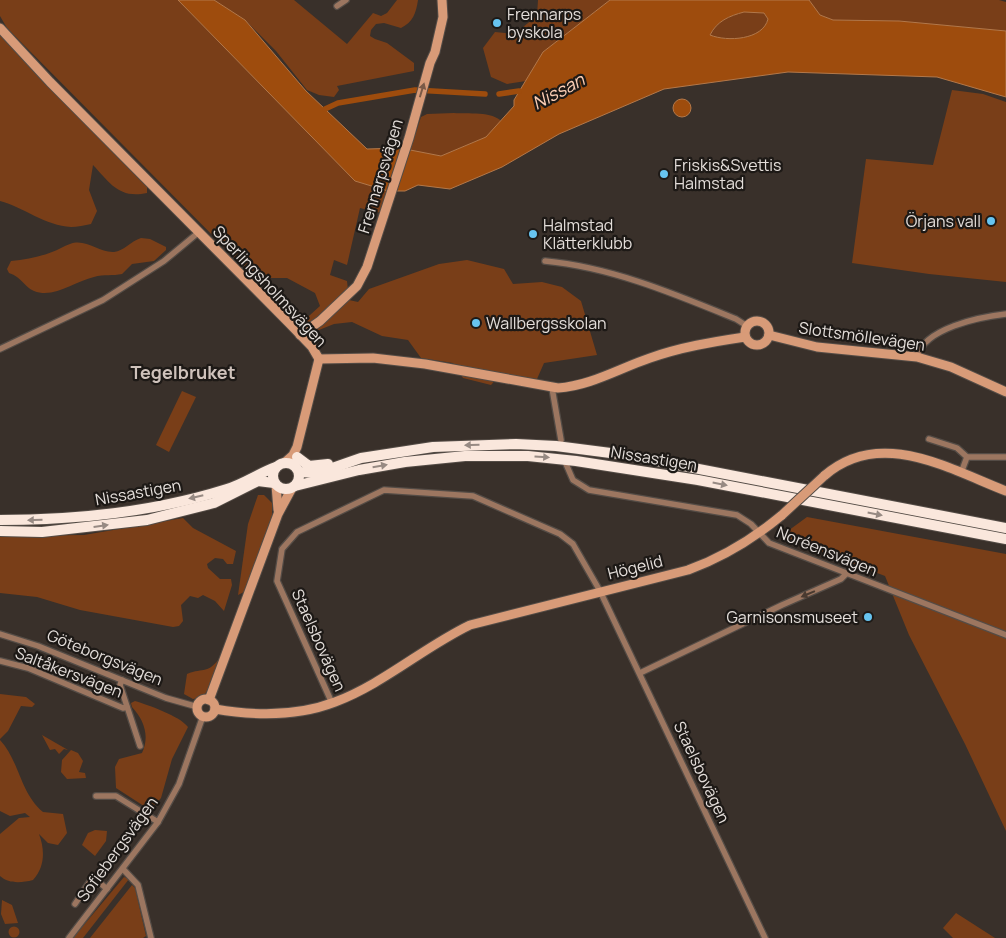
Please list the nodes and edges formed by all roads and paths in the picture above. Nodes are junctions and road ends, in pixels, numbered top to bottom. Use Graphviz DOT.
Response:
graph roads {
  1 [pos="346,0"];
  2 [pos="442,0"];
  3 [pos="337,6"];
  4 [pos="0,28"];
  5 [pos="199,232"];
  6 [pos="545,261"];
  7 [pos="1006,314"];
  8 [pos="747,326"];
  9 [pos="300,335"];
  10 [pos="769,335"];
  11 [pos="745,337"];
  12 [pos="0,349"];
  13 [pos="917,357"];
  14 [pos="319,359"];
  15 [pos="552,388"];
  16 [pos="1006,392"];
  17 [pos="929,439"];
  18 [pos="561,440"];
  19 [pos="297,452"];
  20 [pos="967,457"];
  21 [pos="1006,457"];
  22 [pos="344,462"];
  23 [pos="566,464"];
  24 [pos="280,465"];
  25 [pos="298,471"];
  26 [pos="961,473"];
  27 [pos="275,484"];
  28 [pos="293,487"];
  29 [pos="1006,491"];
  30 [pos="278,514"];
  31 [pos="0,520"];
  32 [pos="971,521"];
  33 [pos="1006,523"];
  34 [pos="1006,528"];
  35 [pos="0,532"];
  36 [pos="759,534"];
  37 [pos="1006,539"];
  38 [pos="846,574"];
  39 [pos="600,591"];
  40 [pos="0,634"];
  41 [pos="1006,635"];
  42 [pos="0,661"];
  43 [pos="640,674"];
  44 [pos="122,680"];
  45 [pos="209,700"];
  46 [pos="332,704"];
  47 [pos="127,707"];
  48 [pos="198,707"];
  49 [pos="215,709"];
  50 [pos="203,716"];
  51 [pos="140,746"];
  52 [pos="96,796"];
  53 [pos="158,822"];
  54 [pos="123,869"];
  55 [pos="107,889"];
  56 [pos="75,904"];
  57 [pos="69,938"];
  58 [pos="151,938"];
  59 [pos="765,938"];
  1 -- 3 [label="street"];
  9 -- 2 [label="street, Frennarpsvägen, one-way"];
  4 -- 5 [label="street, Sperlingsholmsvägen"];
  5 -- 9 [label="street, Sperlingsholmsvägen"];
  5 -- 12 [label="street"];
  6 -- 8 [label="street"];
  7 -- 13 [label="street"];
  8 -- 10 [label="street"];
  8 -- 11 [label="street"];
  9 -- 14 [label="street, Sperlingsholmsvägen"];
  10 -- 11 [label="street"];
  10 -- 13 [label="street, Slottsmöllevägen"];
  11 -- 15 [label="street, Sperlingsholmsvägen"];
  13 -- 16 [label="street, Slottsmöllevägen"];
  14 -- 15 [label="street, Sperlingsholmsvägen"];
  14 -- 19 [label="street"];
  15 -- 18 [label="street"];
  17 -- 20 [label="street"];
  19 -- 22 [label="highway"];
  19 -- 24 [label="street"];
  19 -- 25 [label="street"];
  20 -- 21 [label="street"];
  20 -- 26 [label="street"];
  22 -- 25 [label="highway, Nissastigen"];
  32 -- 22 [label="highway, Nissastigen, one-way"];
  23 -- 36 [label="street, Noréensvägen"];
  24 -- 25 [label="highway"];
  24 -- 27 [label="highway"];
  24 -- 31 [label="highway, Nissastigen, one-way"];
  25 -- 28 [label="highway"];
  26 -- 29 [label="street, Högelid"];
  26 -- 36 [label="street, Högelid, bridge"];
  27 -- 28 [label="highway"];
  27 -- 30 [label="street"];
  35 -- 27 [label="highway, Nissastigen, one-way"];
  28 -- 30 [label="street"];
  28 -- 37 [label="highway, Nissastigen, one-way"];
  30 -- 45 [label="street"];
  32 -- 33 [label="highway"];
  32 -- 34 [label="highway"];
  36 -- 38 [label="street, Noréensvägen"];
  36 -- 39 [label="street, Högelid"];
  38 -- 41 [label="street, Noréensvägen"];
  38 -- 43 [label="street, one-way"];
  39 -- 43 [label="street, Staelsbovägen"];
  39 -- 46 [label="street, Högelid"];
  39 -- 46 [label="street, Staelsbovägen"];
  40 -- 44 [label="street, Göteborgsvägen"];
  42 -- 47 [label="street, Saltåkersvägen"];
  43 -- 59 [label="street, Staelsbovägen"];
  44 -- 47 [label="street"];
  44 -- 48 [label="street, Göteborgsvägen"];
  45 -- 48 [label="street"];
  45 -- 49 [label="street"];
  46 -- 49 [label="street, Högelid"];
  47 -- 51 [label="street"];
  48 -- 50 [label="street"];
  49 -- 50 [label="street"];
  50 -- 53 [label="street, Sofiebergsvägen"];
  52 -- 53 [label="street"];
  53 -- 54 [label="street, Sofiebergsvägen"];
  54 -- 55 [label="street, Sofiebergsvägen"];
  54 -- 58 [label="street"];
  55 -- 56 [label="street"];
  55 -- 57 [label="street, Sofiebergsvägen"];
}
